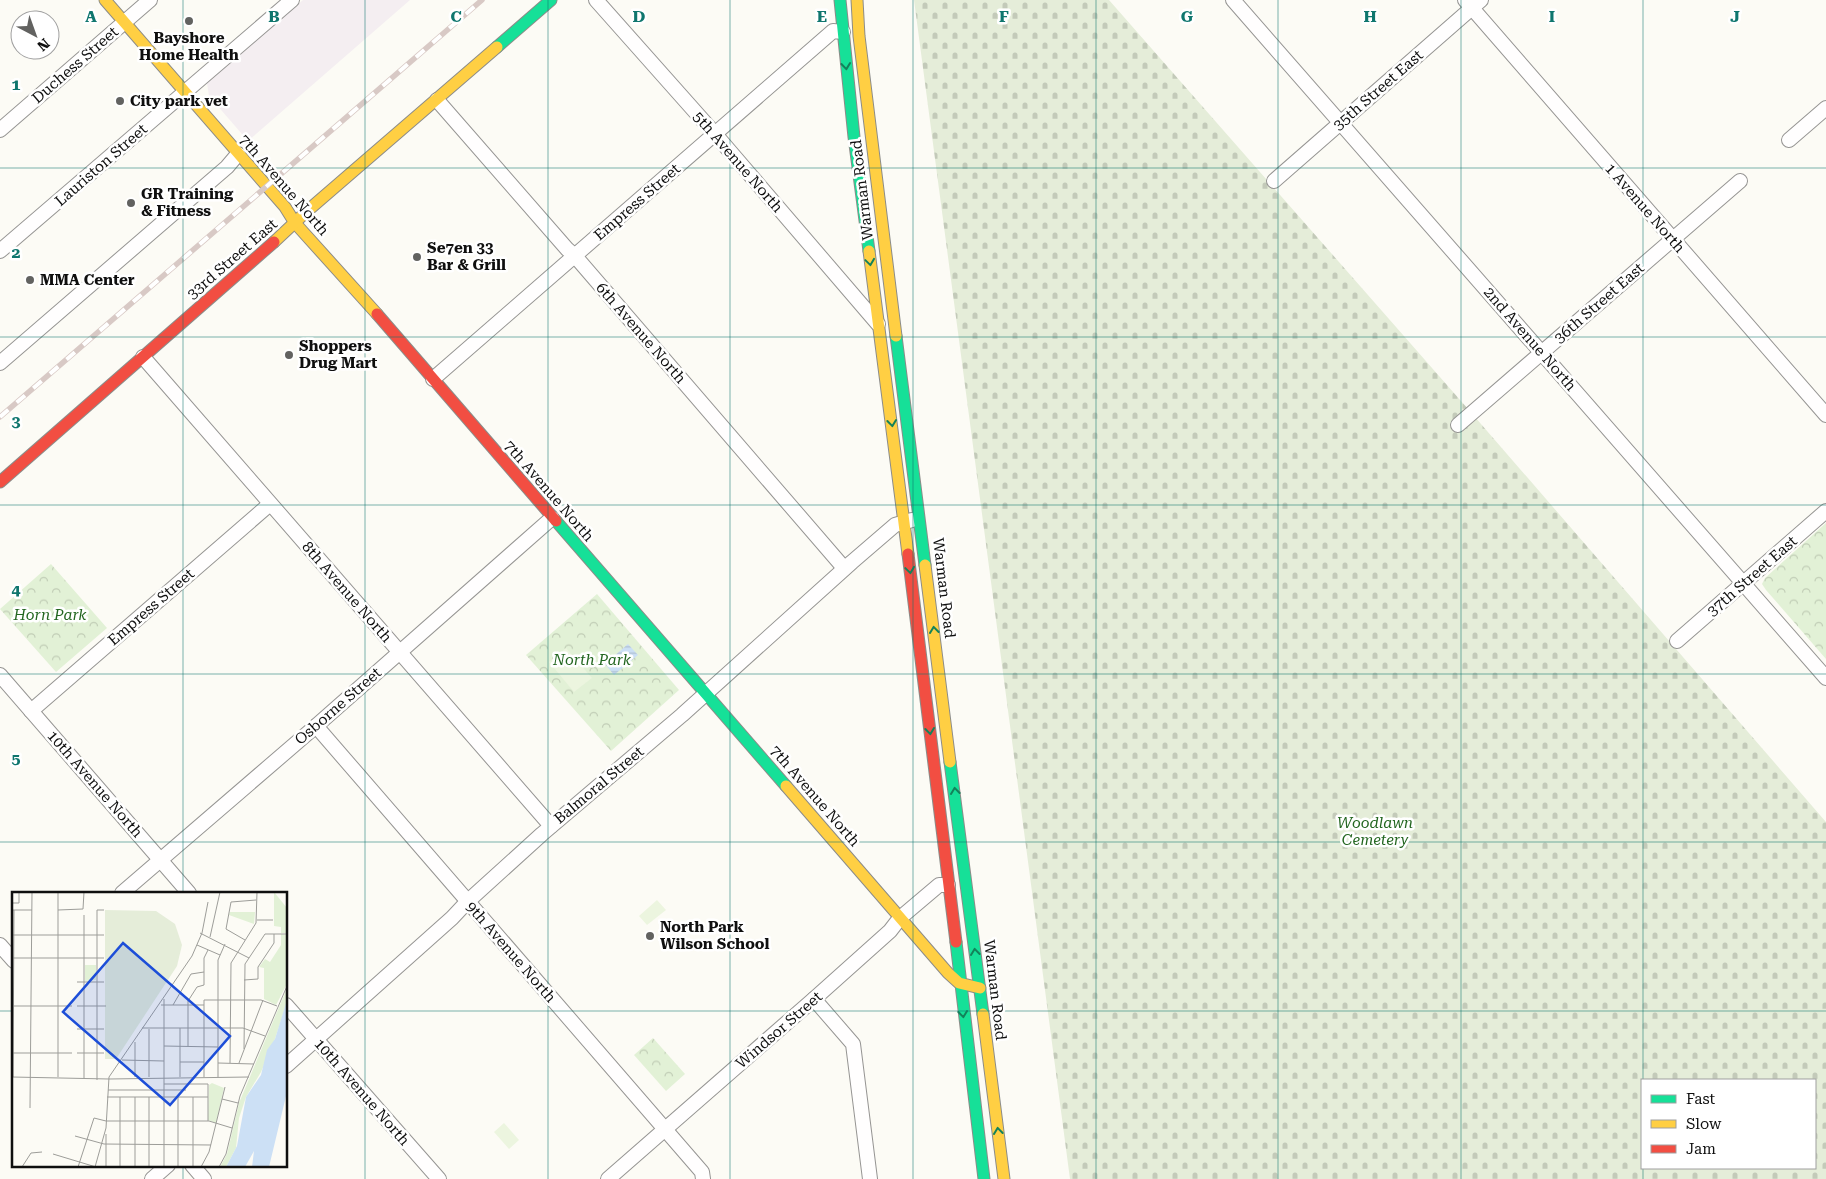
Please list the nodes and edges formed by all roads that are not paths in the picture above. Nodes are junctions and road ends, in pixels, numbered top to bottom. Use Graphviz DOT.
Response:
graph roads {
  1 [pos="105,0"];
  2 [pos="150,0"];
  3 [pos="292,0"];
  4 [pos="551,0"];
  5 [pos="596,0"];
  6 [pos="840,0"];
  7 [pos="857,0"];
  8 [pos="1233,0"];
  9 [pos="1473,3"];
  10 [pos="124,22"];
  11 [pos="842,32"];
  12 [pos="184,92"];
  13 [pos="436,100"];
  14 [pos="1826,108"];
  15 [pos="1340,122"];
  16 [pos="0,130"];
  17 [pos="715,134"];
  18 [pos="1789,140"];
  19 [pos="238,154"];
  20 [pos="1274,181"];
  21 [pos="1740,181"];
  22 [pos="295,223"];
  23 [pos="1672,240"];
  24 [pos="0,252"];
  25 [pos="575,256"];
  26 [pos="879,325"];
  27 [pos="1542,353"];
  28 [pos="143,356"];
  29 [pos="0,363"];
  30 [pos="433,378"];
  31 [pos="1826,415"];
  32 [pos="1458,425"];
  33 [pos="0,482"];
  34 [pos="270,504"];
  35 [pos="1826,511"];
  36 [pos="552,518"];
  37 [pos="920,519"];
  38 [pos="904,522"];
  39 [pos="844,568"];
  40 [pos="1744,584"];
  41 [pos="1677,641"];
  42 [pos="399,652"];
  43 [pos="0,675"];
  44 [pos="1826,678"];
  45 [pos="705,693"];
  46 [pos="31,711"];
  47 [pos="316,726"];
  48 [pos="551,826"];
  49 [pos="160,859"];
  50 [pos="948,885"];
  51 [pos="123,892"];
  52 [pos="188,892"];
  53 [pos="467,902"];
  54 [pos="900,918"];
  55 [pos="0,946"];
  56 [pos="12,959"];
  57 [pos="960,983"];
  58 [pos="980,988"];
  59 [pos="814,999"];
  60 [pos="288,1007"];
  61 [pos="316,1040"];
  62 [pos="288,1064"];
  63 [pos="664,1129"];
  64 [pos="167,1166"];
  65 [pos="193,1166"];
  66 [pos="152,1179"];
  67 [pos="204,1179"];
  68 [pos="439,1179"];
  69 [pos="608,1179"];
  70 [pos="703,1179"];
  71 [pos="870,1179"];
  72 [pos="984,1179"];
  73 [pos="1004,1179"];
  1 -- 10 [label="main road, 7th Avenue North"];
  2 -- 10 [label="street, Duchess Street"];
  3 -- 12 [label="street, Lauriston Street"];
  4 -- 13 [label="main road, 33rd Street East"];
  5 -- 17 [label="street, 5th Avenue North"];
  6 -- 11 [label="main road, Warman Road"];
  7 -- 37 [label="main road, Warman Road"];
  8 -- 15 [label="street, 2nd Avenue North"];
  9 -- 15 [label="street, 35th Street East"];
  9 -- 23 [label="street, 1 Avenue North"];
  10 -- 12 [label="main road, 7th Avenue North"];
  10 -- 16 [label="street, Duchess Street"];
  11 -- 17 [label="street, Empress Street"];
  11 -- 26 [label="main road, Warman Road, one-way"];
  12 -- 19 [label="main road, 7th Avenue North"];
  12 -- 24 [label="street, Lauriston Street"];
  13 -- 22 [label="main road, 33rd Street East"];
  13 -- 25 [label="street, 6th Avenue North"];
  14 -- 18 [label="street"];
  15 -- 20 [label="street, 35th Street East"];
  15 -- 27 [label="street, 2nd Avenue North"];
  17 -- 25 [label="street, Empress Street"];
  17 -- 26 [label="street, 5th Avenue North"];
  19 -- 22 [label="main road, 7th Avenue North"];
  19 -- 29 [label="street"];
  21 -- 23 [label="street, 36th Street East"];
  22 -- 28 [label="main road, 33rd Street East"];
  22 -- 30 [label="main road, 7th Avenue North"];
  23 -- 27 [label="street, 36th Street East"];
  23 -- 31 [label="street, 1 Avenue North"];
  25 -- 30 [label="street, Empress Street"];
  25 -- 39 [label="street, 6th Avenue North"];
  26 -- 38 [label="main road, Warman Road, one-way"];
  27 -- 32 [label="street, 36th Street East"];
  27 -- 40 [label="street, 2nd Avenue North"];
  28 -- 33 [label="main road, 33rd Street East"];
  28 -- 34 [label="street, 8th Avenue North"];
  30 -- 36 [label="main road, 7th Avenue North"];
  34 -- 42 [label="street, 8th Avenue North"];
  34 -- 46 [label="street, Empress Street"];
  35 -- 40 [label="street, 37th Street East"];
  36 -- 42 [label="street, Osborne Street"];
  36 -- 45 [label="main road, 7th Avenue North"];
  37 -- 38 [label="street, Balmoral Street"];
  58 -- 37 [label="main road, Warman Road, one-way"];
  38 -- 39 [label="street, Balmoral Street"];
  38 -- 50 [label="main road, Warman Road, one-way"];
  39 -- 45 [label="street, Balmoral Street"];
  40 -- 41 [label="street, 37th Street East"];
  40 -- 44 [label="street, 2nd Avenue North"];
  42 -- 47 [label="street, Osborne Street"];
  42 -- 48 [label="street, 8th Avenue North"];
  43 -- 46 [label="street, 10th Avenue North"];
  45 -- 48 [label="street, Balmoral Street"];
  45 -- 54 [label="main road, 7th Avenue North"];
  46 -- 49 [label="street, 10th Avenue North"];
  47 -- 49 [label="street, Osborne Street"];
  47 -- 53 [label="street, 9th Avenue North"];
  48 -- 53 [label="street, Balmoral Street"];
  49 -- 51 [label="street, Osborne Street"];
  49 -- 52 [label="street, 10th Avenue North"];
  50 -- 54 [label="street, Windsor Street"];
  50 -- 57 [label="main road, Warman Road"];
  53 -- 61 [label="street, Balmoral Street"];
  53 -- 63 [label="street, 9th Avenue North"];
  54 -- 57 [label="main road, 7th Avenue North"];
  54 -- 59 [label="street, Windsor Street"];
  55 -- 56 [label="street"];
  57 -- 58 [label="main road, 7th Avenue North"];
  57 -- 72 [label="main road, Warman Road, one-way"];
  73 -- 58 [label="main road, Warman Road, one-way"];
  59 -- 63 [label="street, Windsor Street"];
  59 -- 71 [label="street"];
  60 -- 61 [label="street, 10th Avenue North"];
  61 -- 62 [label="street, Balmoral Street"];
  61 -- 68 [label="street, 10th Avenue North"];
  63 -- 69 [label="street, Windsor Street"];
  63 -- 70 [label="street, 9th Avenue North"];
  64 -- 66 [label="street"];
  65 -- 67 [label="street"];
}
